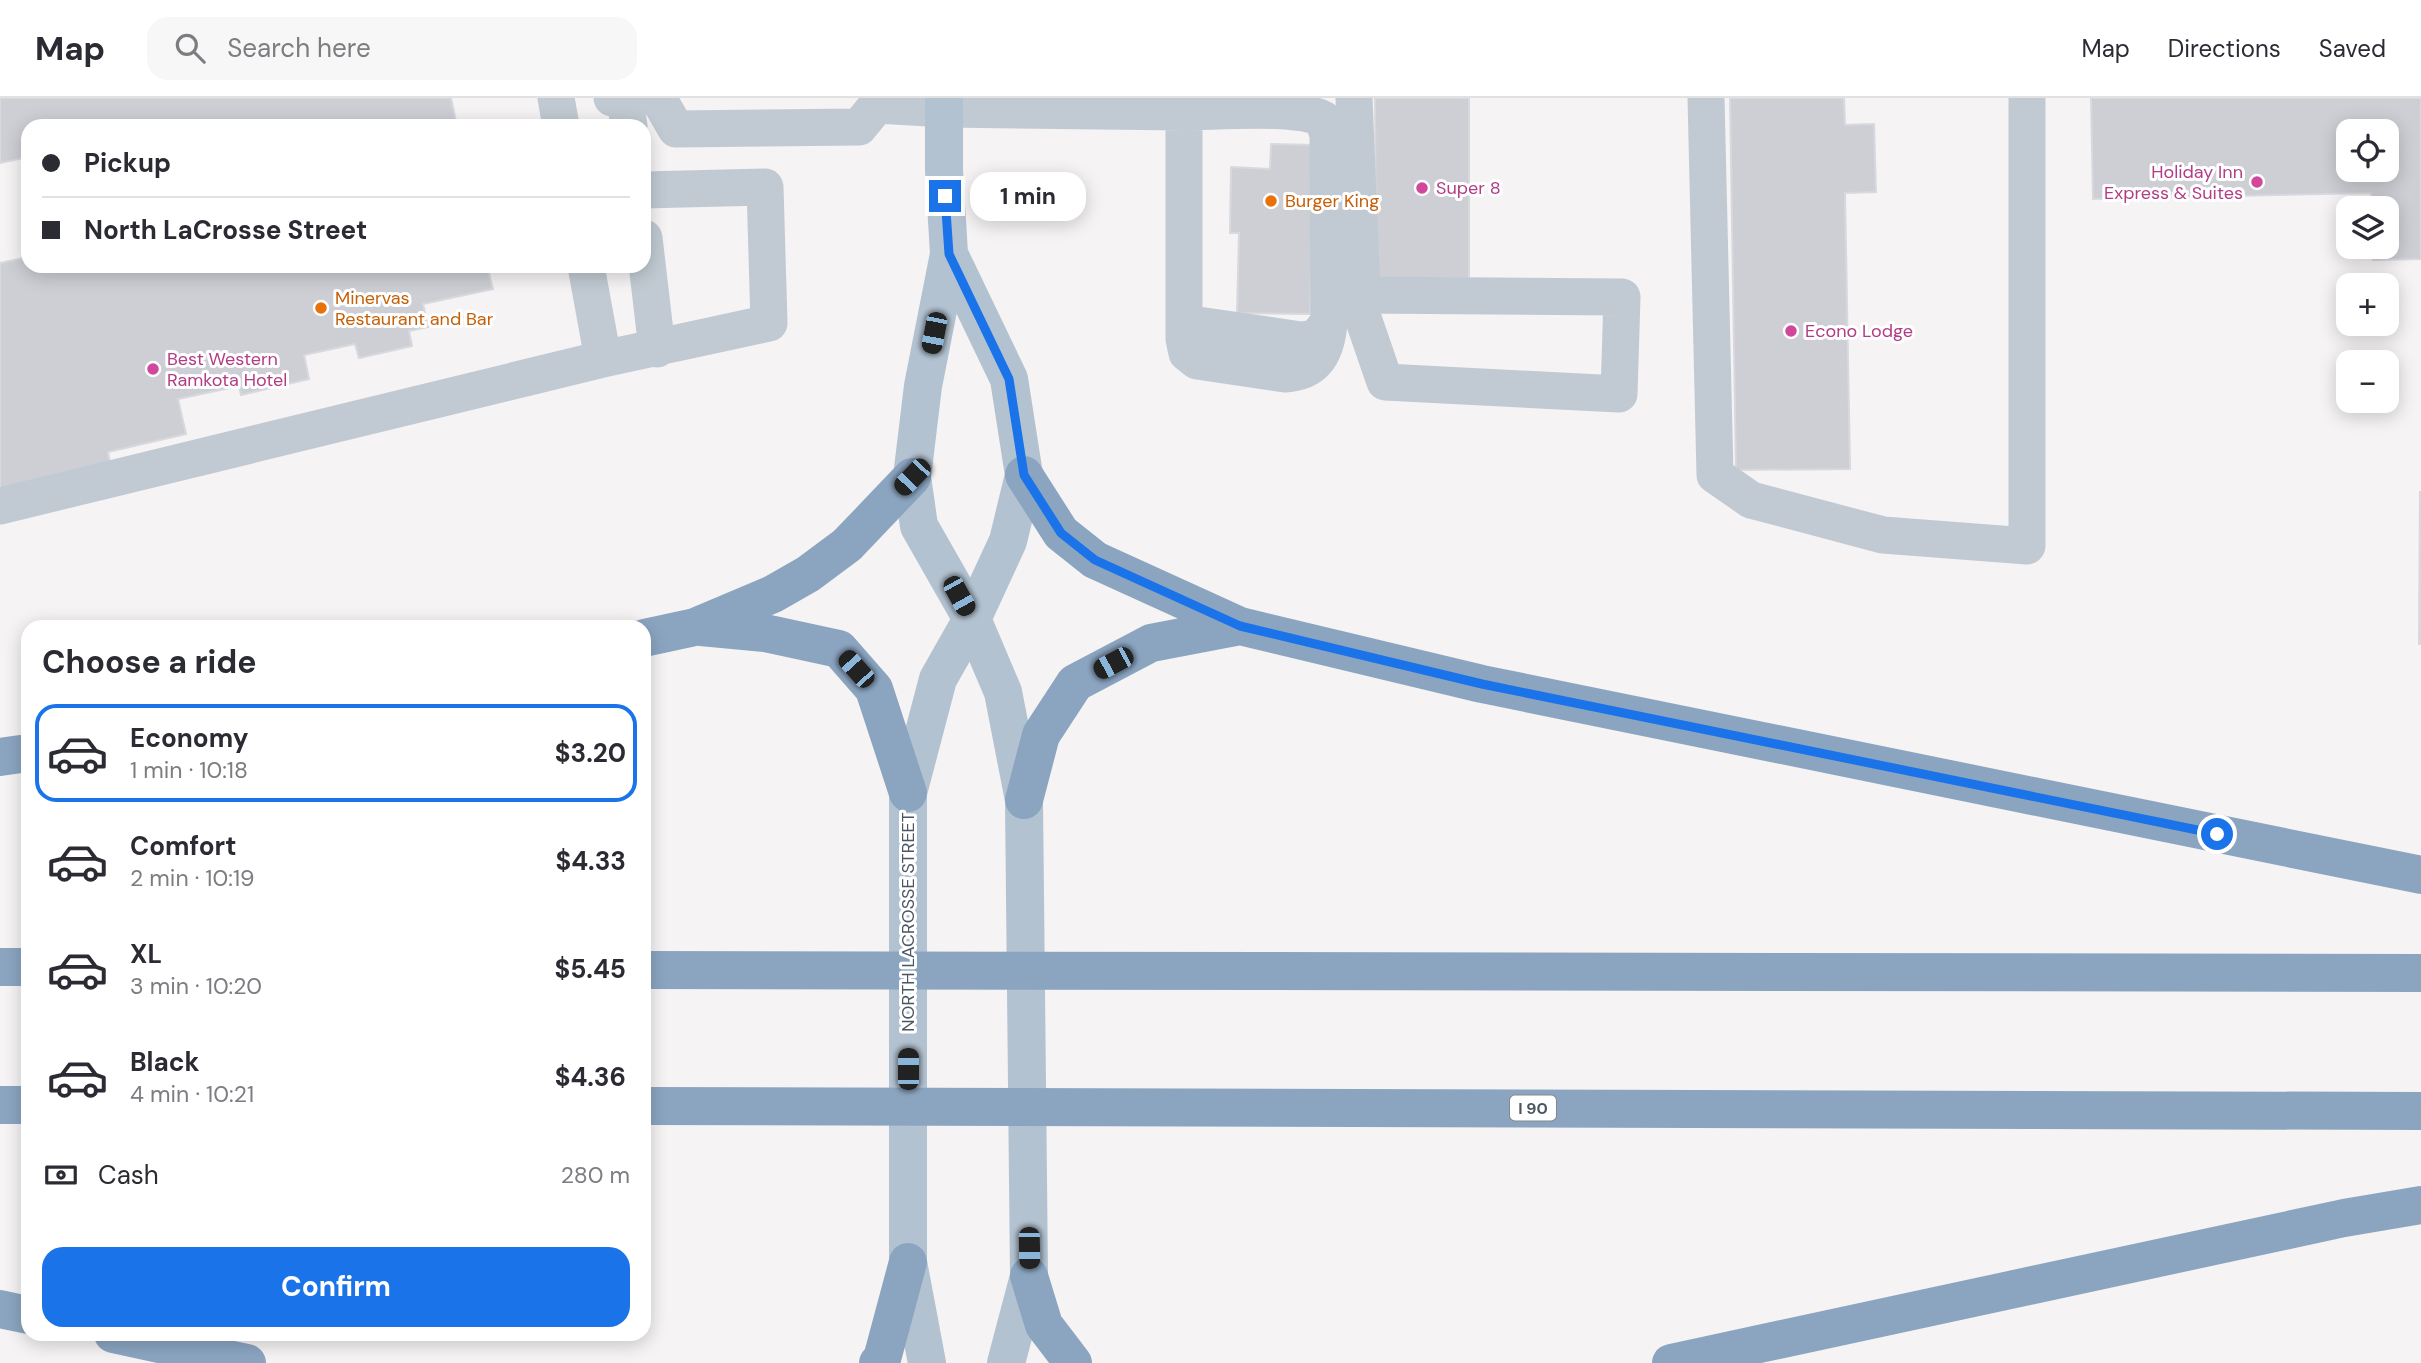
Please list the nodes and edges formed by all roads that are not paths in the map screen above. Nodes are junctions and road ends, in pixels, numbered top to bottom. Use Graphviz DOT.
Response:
graph roads {
  1 [pos="612,98"];
  2 [pos="637,98"];
  3 [pos="658,98"];
  4 [pos="1354,98"];
  5 [pos="1706,98"];
  6 [pos="2028,98"];
  7 [pos="625,99"];
  8 [pos="876,102"];
  9 [pos="945,103"];
  10 [pos="1184,112"];
  11 [pos="628,119"];
  12 [pos="651,190"];
  13 [pos="949,254"];
  14 [pos="587,273"];
  15 [pos="648,273"];
  16 [pos="1362,295"];
  17 [pos="657,349"];
  18 [pos="603,359"];
  19 [pos="1024,475"];
  20 [pos="912,477"];
  21 [pos="0,506"];
  22 [pos="972,619"];
  23 [pos="1240,626"];
  24 [pos="695,627"];
  25 [pos="651,636"];
  26 [pos="21,754"];
  27 [pos="0,757"];
  28 [pos="908,793"];
  29 [pos="1024,800"];
  30 [pos="2421,875"];
  31 [pos="0,967"];
  32 [pos="21,967"];
  33 [pos="651,970"];
  34 [pos="2421,973"];
  35 [pos="0,1105"];
  36 [pos="21,1105"];
  37 [pos="651,1106"];
  38 [pos="2421,1111"];
  39 [pos="2421,1205"];
  40 [pos="908,1262"];
  41 [pos="1029,1276"];
  42 [pos="0,1309"];
  43 [pos="21,1314"];
  44 [pos="145,1341"];
  45 [pos="247,1363"];
  46 [pos="878,1363"];
  47 [pos="927,1363"];
  48 [pos="1006,1363"];
  49 [pos="1073,1363"];
  50 [pos="1671,1363"];
  1 -- 7 [label="lane"];
  2 -- 7 [label="lane"];
  3 -- 8 [label="lane"];
  4 -- 16 [label="lane"];
  5 -- 6 [label="lane"];
  7 -- 11 [label="lane"];
  8 -- 9 [label="lane"];
  9 -- 10 [label="lane"];
  9 -- 13 [label="main road, NORTH LACROSSE STREET"];
  10 -- 10 [label="lane"];
  12 -- 17 [label="lane"];
  13 -- 19 [label="main road, NORTH LACROSSE STREET"];
  13 -- 20 [label="main road, NORTH LACROSSE STREET"];
  14 -- 18 [label="lane"];
  15 -- 17 [label="lane"];
  16 -- 16 [label="lane"];
  17 -- 18 [label="lane"];
  18 -- 21 [label="lane"];
  19 -- 22 [label="main road, NORTH LACROSSE STREET"];
  19 -- 23 [label="highway"];
  20 -- 22 [label="main road, NORTH LACROSSE STREET"];
  20 -- 24 [label="highway"];
  22 -- 28 [label="main road, NORTH LACROSSE STREET"];
  22 -- 29 [label="main road, NORTH LACROSSE STREET"];
  23 -- 29 [label="highway"];
  23 -- 30 [label="highway"];
  24 -- 25 [label="highway"];
  24 -- 28 [label="highway"];
  26 -- 27 [label="highway"];
  28 -- 40 [label="main road, NORTH LACROSSE STREET"];
  29 -- 41 [label="main road, NORTH LACROSSE STREET"];
  31 -- 32 [label="highway"];
  33 -- 34 [label="highway"];
  35 -- 36 [label="highway"];
  37 -- 38 [label="highway, I 90"];
  39 -- 50 [label="highway"];
  40 -- 46 [label="highway"];
  40 -- 47 [label="main road, NORTH LACROSSE STREET"];
  41 -- 48 [label="main road, NORTH LACROSSE STREET"];
  41 -- 49 [label="highway"];
  42 -- 43 [label="highway"];
  44 -- 45 [label="highway"];
}
